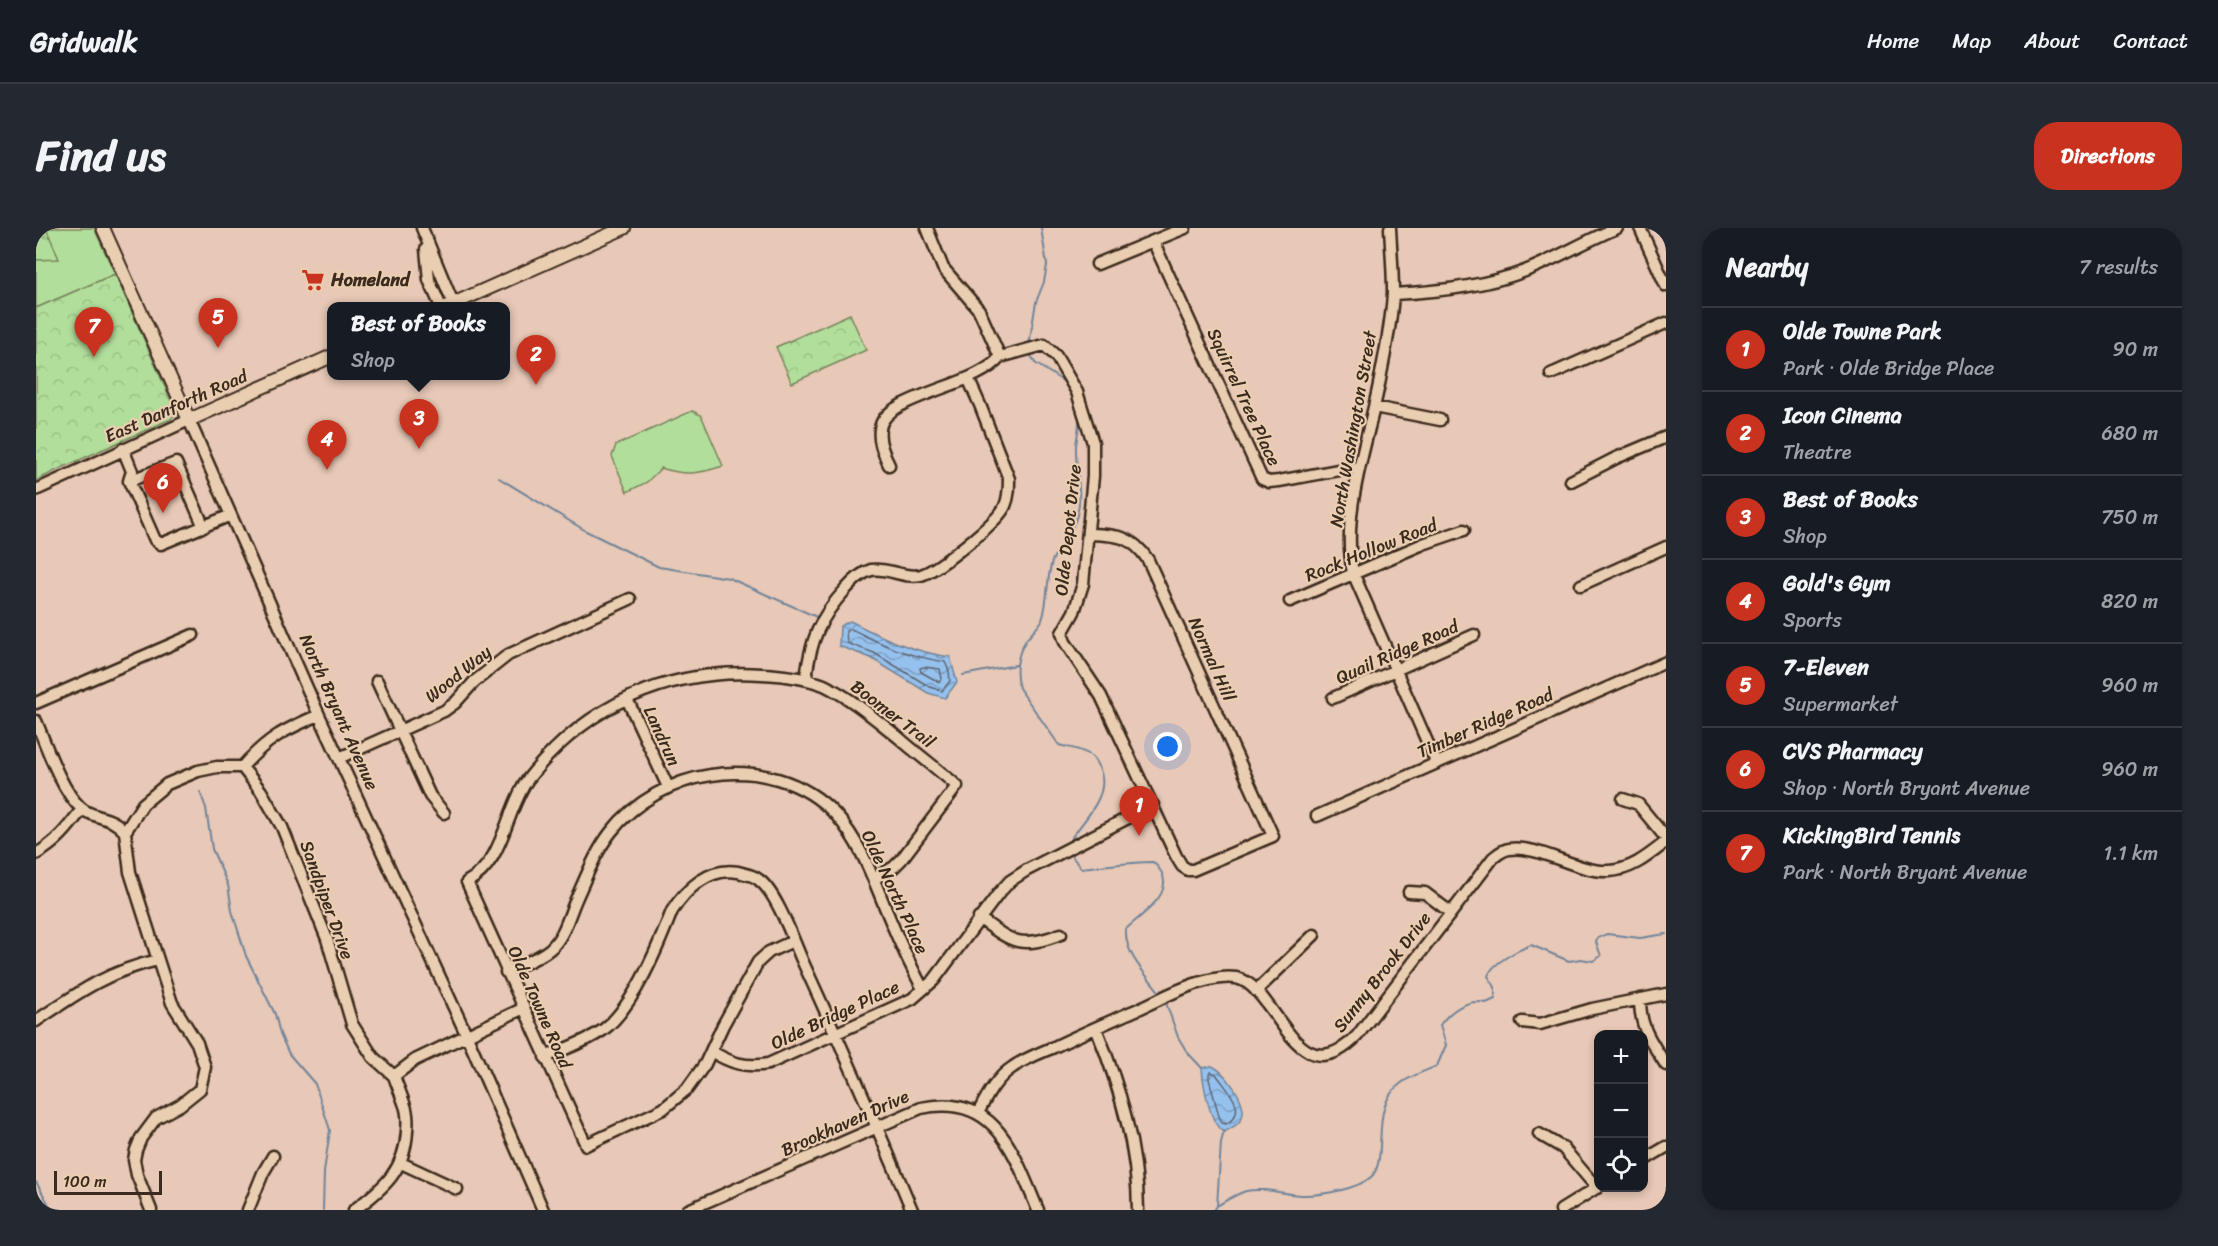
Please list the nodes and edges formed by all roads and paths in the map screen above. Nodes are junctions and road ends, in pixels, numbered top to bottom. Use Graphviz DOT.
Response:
graph roads {
  1 [pos="103,228"];
  2 [pos="422,228"];
  3 [pos="624,228"];
  4 [pos="927,228"];
  5 [pos="1185,228"];
  6 [pos="1390,228"];
  7 [pos="1617,228"];
  8 [pos="1640,228"];
  9 [pos="1153,242"];
  10 [pos="1097,264"];
  11 [pos="1666,286"];
  12 [pos="1393,294"];
  13 [pos="446,302"];
  14 [pos="454,302"];
  15 [pos="1666,322"];
  16 [pos="1000,357"];
  17 [pos="327,358"];
  18 [pos="1551,374"];
  19 [pos="968,378"];
  20 [pos="1374,407"];
  21 [pos="189,420"];
  22 [pos="1440,420"];
  23 [pos="1666,436"];
  24 [pos="123,450"];
  25 [pos="889,465"];
  26 [pos="1359,468"];
  27 [pos="1571,481"];
  28 [pos="129,482"];
  29 [pos="36,490"];
  30 [pos="231,515"];
  31 [pos="204,527"];
  32 [pos="1464,530"];
  33 [pos="1088,534"];
  34 [pos="1666,547"];
  35 [pos="1353,573"];
  36 [pos="1581,585"];
  37 [pos="630,599"];
  38 [pos="1290,601"];
  39 [pos="193,635"];
  40 [pos="1474,635"];
  41 [pos="1666,662"];
  42 [pos="1395,669"];
  43 [pos="806,678"];
  44 [pos="377,681"];
  45 [pos="1333,698"];
  46 [pos="627,699"];
  47 [pos="36,703"];
  48 [pos="319,715"];
  49 [pos="36,722"];
  50 [pos="400,732"];
  51 [pos="339,759"];
  52 [pos="1436,762"];
  53 [pos="242,767"];
  54 [pos="668,787"];
  55 [pos="1623,799"];
  56 [pos="1153,805"];
  57 [pos="81,809"];
  58 [pos="444,813"];
  59 [pos="1317,816"];
  60 [pos="125,832"];
  61 [pos="1273,836"];
  62 [pos="1666,840"];
  63 [pos="36,854"];
  64 [pos="874,879"];
  65 [pos="467,882"];
  66 [pos="1409,892"];
  67 [pos="1450,912"];
  68 [pos="979,918"];
  69 [pos="1061,934"];
  70 [pos="1314,935"];
  71 [pos="793,941"];
  72 [pos="158,960"];
  73 [pos="506,972"];
  74 [pos="923,989"];
  75 [pos="1256,991"];
  76 [pos="1666,994"];
  77 [pos="1640,999"];
  78 [pos="524,1008"];
  79 [pos="36,1021"];
  80 [pos="1522,1022"];
  81 [pos="1096,1028"];
  82 [pos="836,1034"];
  83 [pos="467,1036"];
  84 [pos="711,1051"];
  85 [pos="545,1057"];
  86 [pos="1666,1065"];
  87 [pos="394,1076"];
  88 [pos="978,1113"];
  89 [pos="876,1128"];
  90 [pos="1539,1134"];
  91 [pos="1666,1147"];
  92 [pos="273,1156"];
  93 [pos="1648,1158"];
  94 [pos="401,1163"];
  95 [pos="1594,1183"];
  96 [pos="1594,1189"];
  97 [pos="457,1190"];
  98 [pos="151,1210"];
  99 [pos="248,1210"];
  100 [pos="354,1210"];
  101 [pos="543,1210"];
  102 [pos="688,1210"];
  103 [pos="912,1210"];
  104 [pos="1038,1210"];
  105 [pos="1138,1210"];
  106 [pos="1561,1210"];
  1 -- 21 [label="main road, North Bryant Avenue"];
  2 -- 13 [label="street"];
  3 -- 14 [label="main road"];
  4 -- 16 [label="street"];
  5 -- 9 [label="street"];
  6 -- 12 [label="street, North Washington Street"];
  7 -- 12 [label="street"];
  8 -- 11 [label="street"];
  9 -- 10 [label="street"];
  9 -- 26 [label="street, Squirrel Tree Place"];
  12 -- 20 [label="street, North Washington Street"];
  15 -- 18 [label="street"];
  16 -- 19 [label="street"];
  16 -- 33 [label="street, Olde Depot Drive"];
  17 -- 21 [label="main road, East Danforth Road"];
  19 -- 25 [label="street"];
  19 -- 43 [label="street"];
  20 -- 22 [label="street"];
  20 -- 26 [label="street, North Washington Street"];
  21 -- 24 [label="street, East Danforth Road"];
  21 -- 30 [label="street, North Bryant Avenue"];
  23 -- 27 [label="street"];
  24 -- 28 [label="street"];
  24 -- 29 [label="street, East Danforth Road"];
  26 -- 35 [label="street, North Washington Street"];
  28 -- 31 [label="street"];
  28 -- 31 [label="street"];
  30 -- 31 [label="street"];
  30 -- 48 [label="street, North Bryant Avenue"];
  32 -- 35 [label="street, Rock Hollow Road"];
  33 -- 56 [label="street, Olde Depot Drive"];
  33 -- 61 [label="street, Normal Hill"];
  34 -- 36 [label="street"];
  35 -- 38 [label="street, Rock Hollow Road"];
  35 -- 42 [label="street, North Washington Street"];
  37 -- 50 [label="street, Wood Way"];
  39 -- 47 [label="street"];
  40 -- 42 [label="street, Quail Ridge Road"];
  41 -- 52 [label="street, Timber Ridge Road"];
  42 -- 45 [label="street, Quail Ridge Road"];
  42 -- 52 [label="street, North Washington Street"];
  43 -- 46 [label="street, Boomer Trail"];
  43 -- 64 [label="street, Boomer Trail"];
  44 -- 50 [label="street"];
  46 -- 54 [label="street, Landrun"];
  46 -- 65 [label="street, Boomer Trail"];
  48 -- 51 [label="street, North Bryant Avenue"];
  48 -- 53 [label="street"];
  49 -- 57 [label="street"];
  50 -- 51 [label="street, Wood Way"];
  50 -- 58 [label="street"];
  51 -- 83 [label="street, North Bryant Avenue"];
  52 -- 59 [label="street, Timber Ridge Road"];
  53 -- 60 [label="street"];
  53 -- 87 [label="street, Sandpiper Drive"];
  54 -- 64 [label="street, Olde North Place"];
  54 -- 73 [label="street, Olde North Place"];
  55 -- 62 [label="street"];
  56 -- 61 [label="street, Olde Depot Drive"];
  56 -- 68 [label="street, Olde Bridge Place"];
  57 -- 60 [label="street"];
  57 -- 63 [label="street"];
  60 -- 72 [label="street"];
  62 -- 67 [label="street, Sunny Brook Drive"];
  64 -- 74 [label="street, Olde North Place"];
  65 -- 73 [label="street, Olde Towne Road"];
  66 -- 67 [label="street"];
  67 -- 75 [label="street, Sunny Brook Drive"];
  68 -- 69 [label="street"];
  68 -- 74 [label="street, Olde Bridge Place"];
  70 -- 75 [label="street"];
  71 -- 82 [label="street"];
  71 -- 84 [label="street"];
  71 -- 85 [label="street"];
  72 -- 79 [label="street"];
  72 -- 98 [label="street"];
  73 -- 78 [label="street, Olde Towne Road"];
  74 -- 82 [label="street, Olde Bridge Place"];
  75 -- 81 [label="street, Sunny Brook Drive"];
  76 -- 77 [label="street"];
  77 -- 80 [label="street"];
  77 -- 86 [label="street"];
  78 -- 83 [label="street"];
  78 -- 85 [label="street, Olde Towne Road"];
  81 -- 88 [label="street, Sunny Brook Drive"];
  81 -- 105 [label="street"];
  82 -- 84 [label="street, Olde Bridge Place"];
  82 -- 89 [label="street"];
  83 -- 87 [label="street"];
  83 -- 101 [label="street, North Bryant Avenue"];
  84 -- 85 [label="street, Olde Towne Road"];
  87 -- 94 [label="street"];
  88 -- 89 [label="street, Brookhaven Drive"];
  88 -- 104 [label="street, Brookhaven Drive"];
  89 -- 102 [label="street, Brookhaven Drive"];
  89 -- 103 [label="street"];
  90 -- 95 [label="street"];
  91 -- 93 [label="street"];
  92 -- 99 [label="street"];
  94 -- 97 [label="street"];
  94 -- 100 [label="street"];
  96 -- 106 [label="street"];
}
